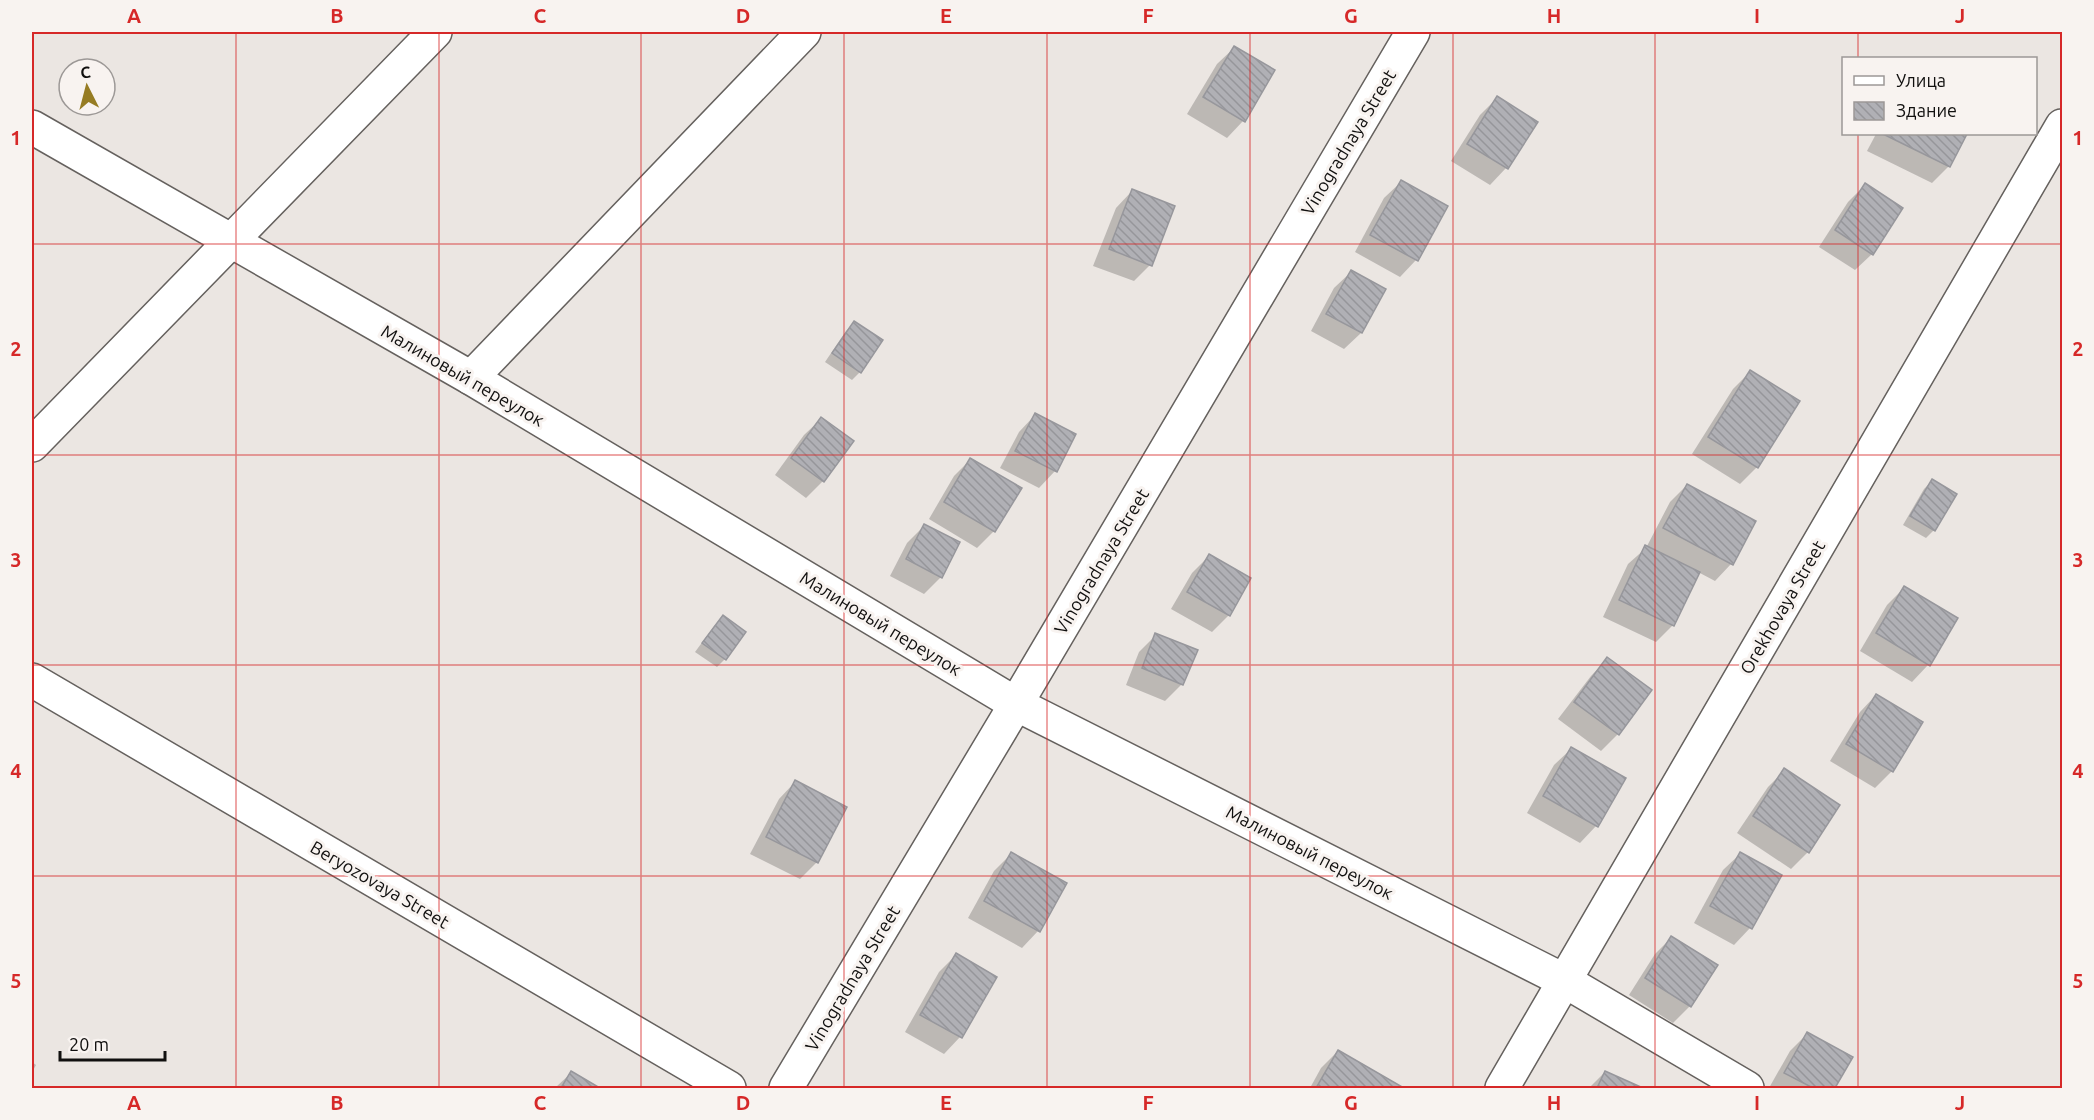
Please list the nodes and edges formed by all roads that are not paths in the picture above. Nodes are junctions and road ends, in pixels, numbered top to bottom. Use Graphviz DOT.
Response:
graph roads {
  1 [pos="435,32"];
  2 [pos="804,32"];
  3 [pos="1413,32"];
  4 [pos="2062,126"];
  5 [pos="32,127"];
  6 [pos="232,242"];
  7 [pos="471,378"];
  8 [pos="32,445"];
  9 [pos="32,680"];
  10 [pos="1016,704"];
  11 [pos="1564,981"];
  12 [pos="729,1089"];
  13 [pos="786,1089"];
  14 [pos="1502,1089"];
  15 [pos="1747,1089"];
  1 -- 6 [label="street"];
  2 -- 7 [label="street"];
  3 -- 10 [label="street, Vinogradnaya Street"];
  4 -- 11 [label="street, Orekhovaya Street"];
  5 -- 6 [label="street, Малиновый переулок"];
  6 -- 7 [label="street, Малиновый переулок"];
  6 -- 8 [label="street"];
  7 -- 10 [label="street, Малиновый переулок"];
  9 -- 12 [label="street, Beryozovaya Street"];
  10 -- 11 [label="street, Малиновый переулок"];
  10 -- 13 [label="street, Vinogradnaya Street"];
  11 -- 14 [label="street, Orekhovaya Street"];
  11 -- 15 [label="street, Малиновый переулок"];
}
